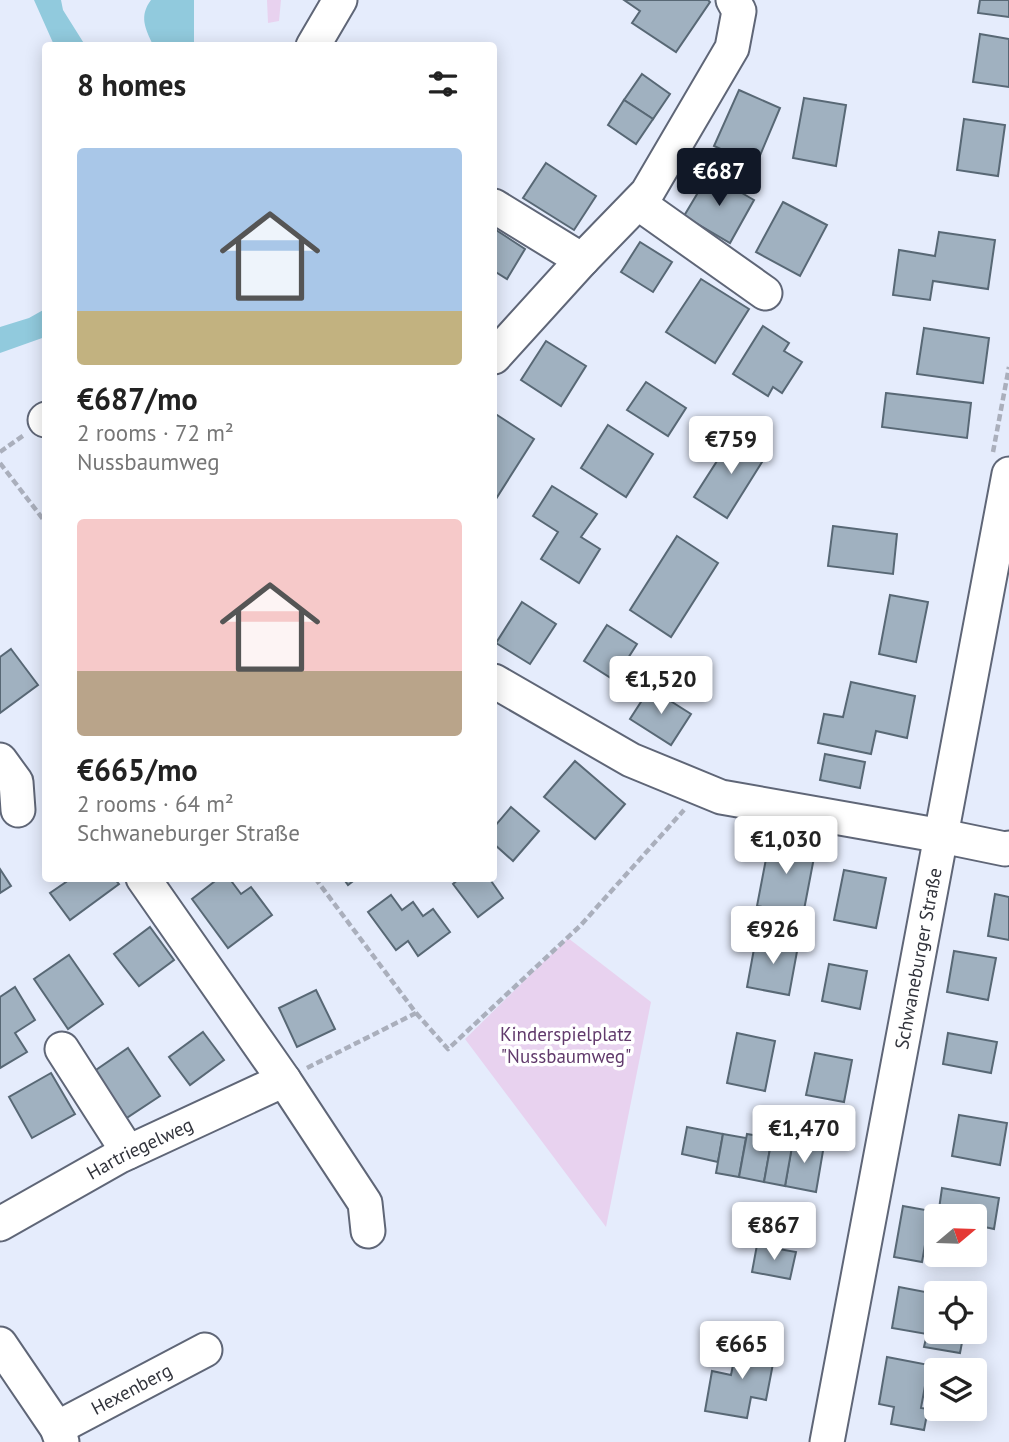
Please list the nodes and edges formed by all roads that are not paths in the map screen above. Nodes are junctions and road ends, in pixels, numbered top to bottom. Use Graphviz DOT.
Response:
graph roads {
  1 [pos="340,0"];
  2 [pos="733,0"];
  3 [pos="315,42"];
  4 [pos="638,203"];
  5 [pos="497,208"];
  6 [pos="582,260"];
  7 [pos="765,293"];
  8 [pos="497,355"];
  9 [pos="1009,474"];
  10 [pos="497,683"];
  11 [pos="0,760"];
  12 [pos="21,815"];
  13 [pos="942,836"];
  14 [pos="1009,848"];
  15 [pos="147,882"];
  16 [pos="62,1049"];
  17 [pos="284,1080"];
  18 [pos="128,1152"];
  19 [pos="0,1224"];
  20 [pos="368,1231"];
  21 [pos="0,1343"];
  22 [pos="205,1350"];
  23 [pos="60,1435"];
  24 [pos="827,1442"];
  1 -- 3 [label="street"];
  2 -- 4 [label="street"];
  4 -- 6 [label="street"];
  4 -- 7 [label="street"];
  5 -- 6 [label="street"];
  6 -- 8 [label="street"];
  9 -- 13 [label="street, Schwaneburger Straße"];
  10 -- 13 [label="street"];
  11 -- 12 [label="street"];
  13 -- 14 [label="street"];
  13 -- 24 [label="street, Schwaneburger Straße"];
  15 -- 17 [label="street"];
  16 -- 18 [label="street"];
  17 -- 18 [label="street, Hartriegelweg"];
  17 -- 20 [label="street"];
  18 -- 19 [label="street, Hartriegelweg"];
  21 -- 23 [label="street, Hexenberg"];
  22 -- 23 [label="street, Hexenberg"];
}
